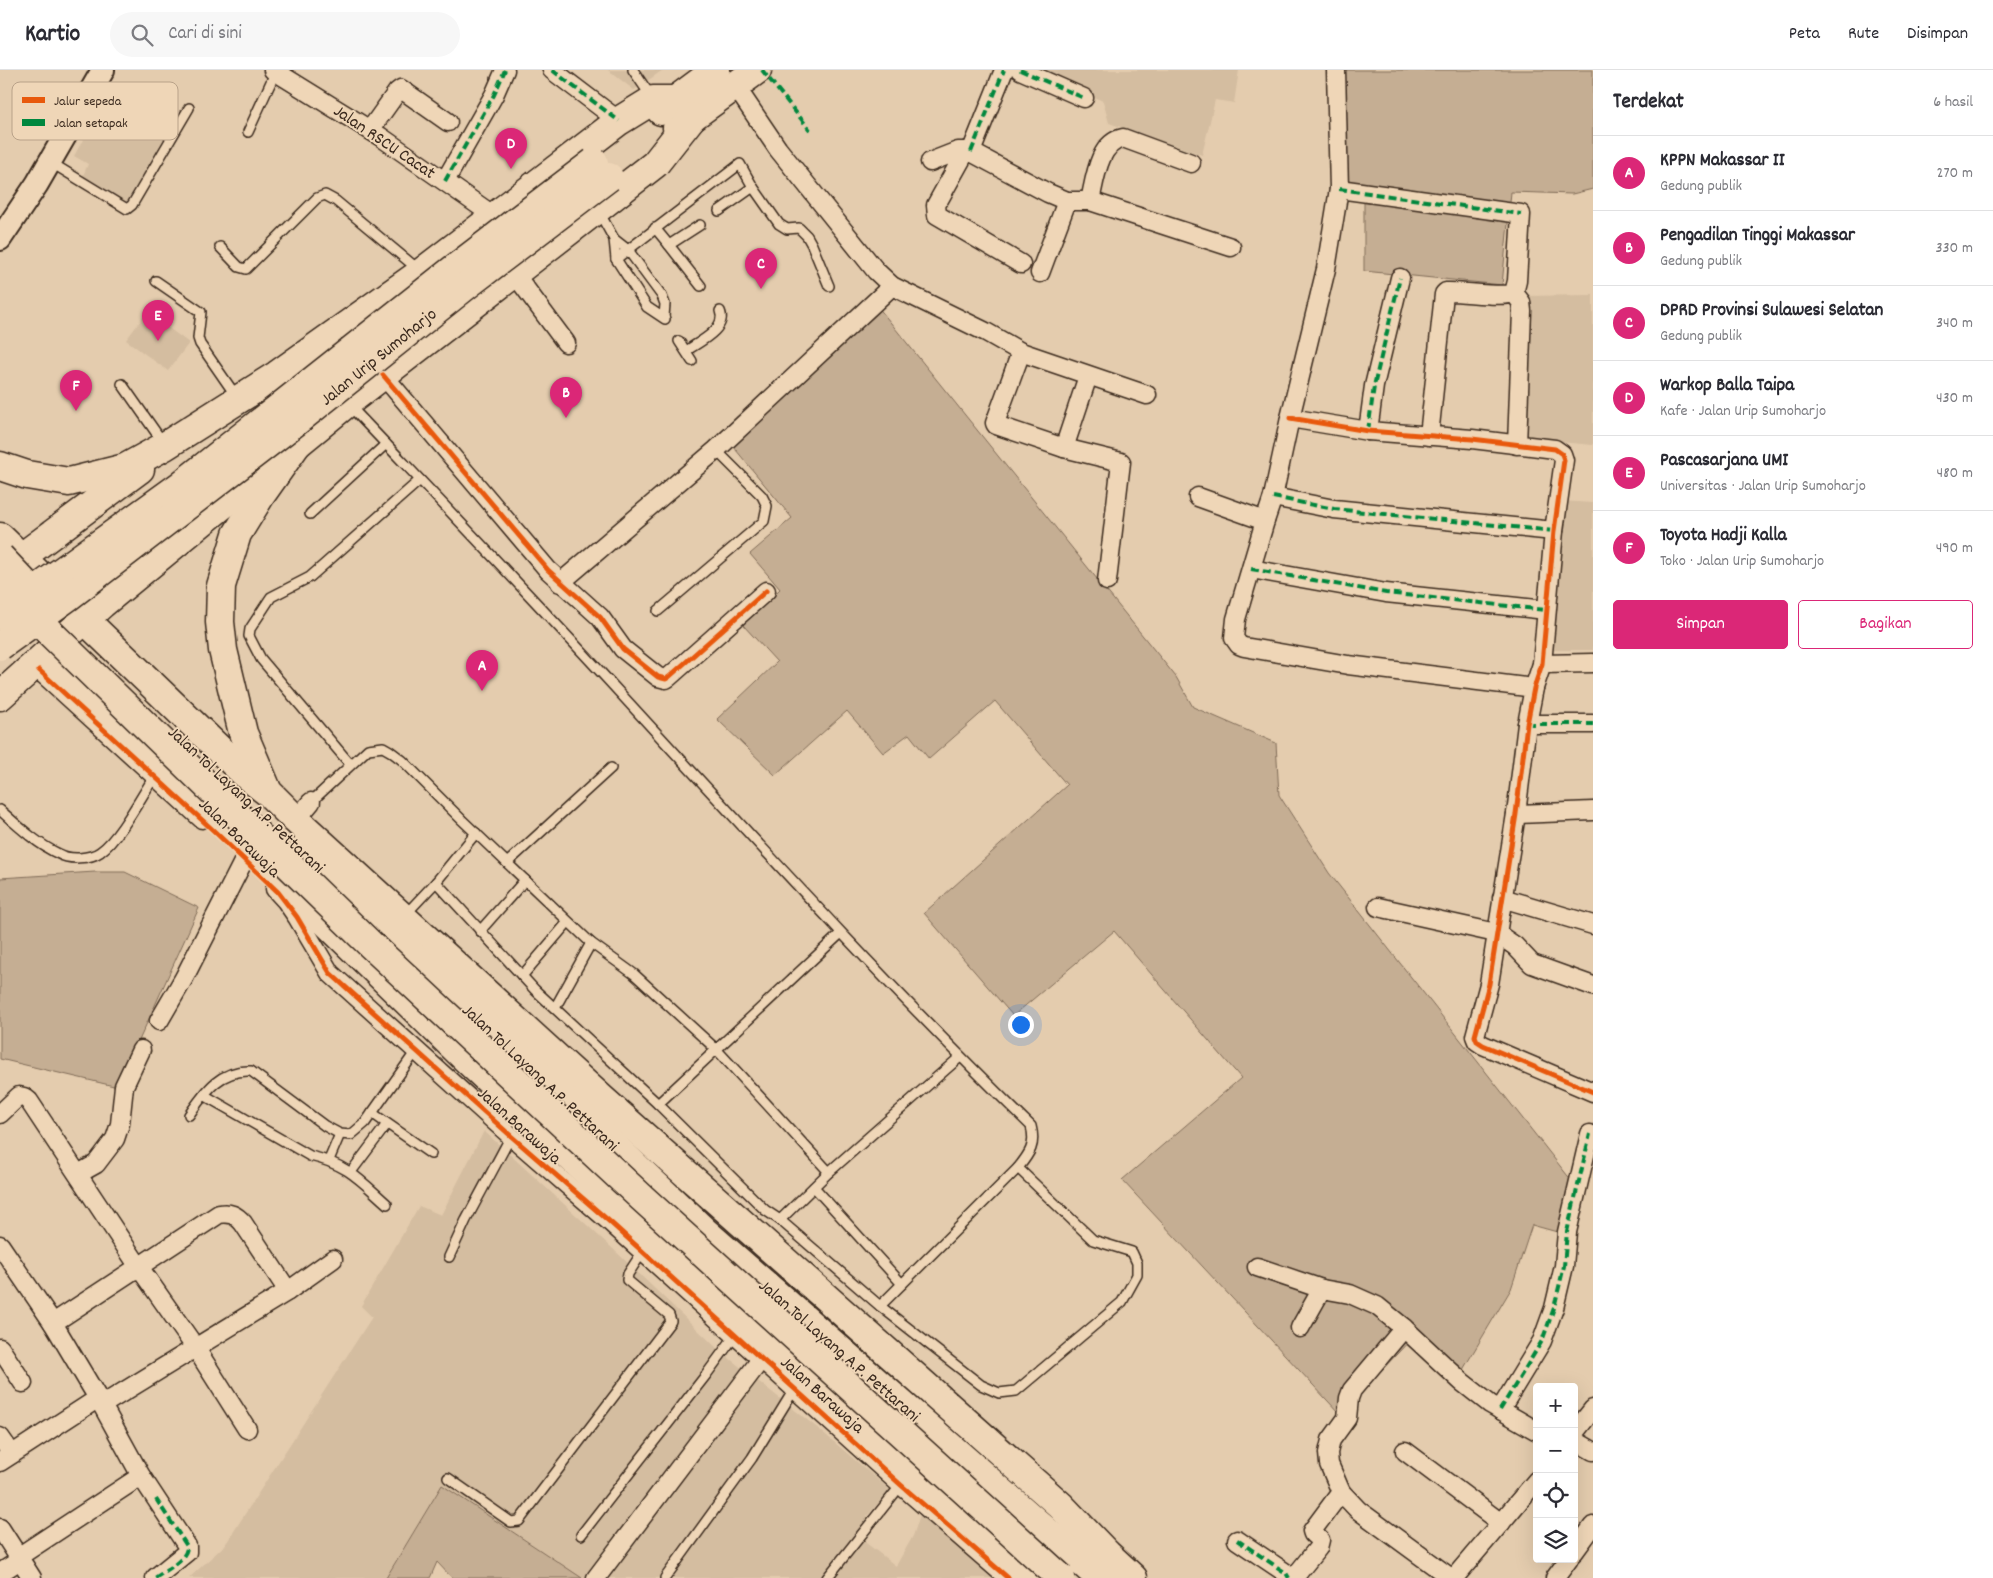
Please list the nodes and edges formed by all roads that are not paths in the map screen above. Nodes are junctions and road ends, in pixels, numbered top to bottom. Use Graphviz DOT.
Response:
graph roads {
  1 [pos="103,70"];
  2 [pos="505,70"];
  3 [pos="552,70"];
  4 [pos="633,70"];
  5 [pos="757,70"];
  6 [pos="1004,70"];
  7 [pos="1020,70"];
  8 [pos="1336,70"];
  9 [pos="274,71"];
  10 [pos="726,78"];
  11 [pos="96,82"];
  12 [pos="1084,98"];
  13 [pos="674,105"];
  14 [pos="189,108"];
  15 [pos="619,121"];
  16 [pos="448,122"];
  17 [pos="178,127"];
  18 [pos="370,130"];
  19 [pos="248,132"];
  20 [pos="63,140"];
  21 [pos="170,140"];
  22 [pos="968,151"];
  23 [pos="50,162"];
  24 [pos="930,162"];
  25 [pos="1191,163"];
  26 [pos="602,170"];
  27 [pos="444,182"];
  28 [pos="753,187"];
  29 [pos="1339,189"];
  30 [pos="1067,200"];
  31 [pos="1090,202"];
  32 [pos="597,208"];
  33 [pos="719,211"];
  34 [pos="494,216"];
  35 [pos="700,224"];
  36 [pos="654,228"];
  37 [pos="0,239"];
  38 [pos="614,239"];
  39 [pos="669,245"];
  40 [pos="220,247"];
  41 [pos="1231,247"];
  42 [pos="628,250"];
  43 [pos="616,259"];
  44 [pos="1021,264"];
  45 [pos="422,272"];
  46 [pos="514,273"];
  47 [pos="1040,273"];
  48 [pos="1400,278"];
  49 [pos="156,281"];
  50 [pos="701,286"];
  51 [pos="829,286"];
  52 [pos="892,286"];
  53 [pos="1514,293"];
  54 [pos="720,311"];
  55 [pos="679,341"];
  56 [pos="566,343"];
  57 [pos="686,351"];
  58 [pos="1021,352"];
  59 [pos="692,361"];
  60 [pos="383,376"];
  61 [pos="1088,376"];
  62 [pos="122,384"];
  63 [pos="1147,396"];
  64 [pos="239,401"];
  65 [pos="347,403"];
  66 [pos="1290,418"];
  67 [pos="196,428"];
  68 [pos="1368,431"];
  69 [pos="1428,436"];
  70 [pos="297,444"];
  71 [pos="386,444"];
  72 [pos="1517,445"];
  73 [pos="165,446"];
  74 [pos="1064,448"];
  75 [pos="716,450"];
  76 [pos="0,466"];
  77 [pos="420,480"];
  78 [pos="1198,497"];
  79 [pos="1274,497"];
  80 [pos="98,500"];
  81 [pos="310,514"];
  82 [pos="1265,520"];
  83 [pos="1554,531"];
  84 [pos="0,537"];
  85 [pos="7,562"];
  86 [pos="150,565"];
  87 [pos="1251,569"];
  88 [pos="1107,581"];
  89 [pos="560,583"];
  90 [pos="0,584"];
  91 [pos="766,591"];
  92 [pos="0,601"];
  93 [pos="1546,610"];
  94 [pos="658,611"];
  95 [pos="0,616"];
  96 [pos="85,620"];
  97 [pos="0,625"];
  98 [pos="0,646"];
  99 [pos="40,662"];
  100 [pos="1593,663"];
  101 [pos="1542,664"];
  102 [pos="1534,688"];
  103 [pos="0,696"];
  104 [pos="1527,724"];
  105 [pos="1593,724"];
  106 [pos="350,764"];
  107 [pos="611,768"];
  108 [pos="154,777"];
  109 [pos="270,794"];
  110 [pos="0,810"];
  111 [pos="304,811"];
  112 [pos="1593,811"];
  113 [pos="1516,814"];
  114 [pos="476,833"];
  115 [pos="244,860"];
  116 [pos="507,863"];
  117 [pos="525,880"];
  118 [pos="436,882"];
  119 [pos="1502,898"];
  120 [pos="1378,907"];
  121 [pos="403,917"];
  122 [pos="568,922"];
  123 [pos="1593,925"];
  124 [pos="480,931"];
  125 [pos="841,933"];
  126 [pos="1496,933"];
  127 [pos="591,943"];
  128 [pos="522,976"];
  129 [pos="1593,986"];
  130 [pos="555,1008"];
  131 [pos="159,1021"];
  132 [pos="142,1050"];
  133 [pos="717,1050"];
  134 [pos="416,1051"];
  135 [pos="960,1057"];
  136 [pos="1593,1092"];
  137 [pos="204,1095"];
  138 [pos="658,1104"];
  139 [pos="372,1113"];
  140 [pos="0,1114"];
  141 [pos="189,1115"];
  142 [pos="387,1124"];
  143 [pos="1592,1131"];
  144 [pos="340,1134"];
  145 [pos="510,1136"];
  146 [pos="431,1154"];
  147 [pos="329,1160"];
  148 [pos="1018,1168"];
  149 [pos="351,1172"];
  150 [pos="829,1172"];
  151 [pos="78,1174"];
  152 [pos="814,1187"];
  153 [pos="387,1204"];
  154 [pos="780,1220"];
  155 [pos="1,1247"];
  156 [pos="643,1251"];
  157 [pos="449,1256"];
  158 [pos="333,1258"];
  159 [pos="139,1267"];
  160 [pos="1257,1267"];
  161 [pos="902,1284"];
  162 [pos="1322,1289"];
  163 [pos="288,1290"];
  164 [pos="880,1306"];
  165 [pos="53,1323"];
  166 [pos="1300,1328"];
  167 [pos="1404,1328"];
  168 [pos="736,1334"];
  169 [pos="195,1347"];
  170 [pos="0,1348"];
  171 [pos="762,1358"];
  172 [pos="23,1383"];
  173 [pos="795,1388"];
  174 [pos="99,1402"];
  175 [pos="1593,1409"];
  176 [pos="1500,1410"];
  177 [pos="1578,1428"];
  178 [pos="1533,1429"];
  179 [pos="247,1430"];
  180 [pos="0,1437"];
  181 [pos="1578,1442"];
  182 [pos="1405,1451"];
  183 [pos="1593,1451"];
  184 [pos="6,1458"];
  185 [pos="141,1476"];
  186 [pos="448,1478"];
  187 [pos="901,1485"];
  188 [pos="1533,1485"];
  189 [pos="1341,1492"];
  190 [pos="1060,1505"];
  191 [pos="1501,1522"];
  192 [pos="1593,1526"];
  193 [pos="0,1528"];
  194 [pos="581,1535"];
  195 [pos="1236,1540"];
  196 [pos="1578,1547"];
  197 [pos="19,1558"];
  198 [pos="1566,1563"];
  199 [pos="0,1573"];
  200 [pos="1289,1577"];
  201 [pos="32,1578"];
  202 [pos="155,1578"];
  203 [pos="596,1578"];
  204 [pos="665,1578"];
  205 [pos="827,1578"];
  206 [pos="1008,1578"];
  207 [pos="1036,1578"];
  208 [pos="1061,1578"];
  209 [pos="1100,1578"];
  210 [pos="1133,1578"];
  211 [pos="1147,1578"];
  212 [pos="1455,1578"];
  213 [pos="1555,1578"];
  1 -- 11 [label="street"];
  2 -- 27 [label="street"];
  3 -- 15 [label="street"];
  4 -- 13 [label="lane"];
  5 -- 10 [label="highway, Jalan Urip Sumoharjo"];
  6 -- 22 [label="street"];
  7 -- 12 [label="street"];
  8 -- 29 [label="street"];
  9 -- 18 [label="street, Jalan RSCU Cacat"];
  9 -- 19 [label="lane"];
  10 -- 13 [label="highway, Jalan Urip Sumoharjo"];
  10 -- 52 [label="street"];
  13 -- 15 [label="highway"];
  13 -- 26 [label="highway, Jalan Urip Sumoharjo"];
  13 -- 32 [label="highway"];
  14 -- 17 [label="lane"];
  15 -- 34 [label="highway"];
  16 -- 18 [label="street"];
  18 -- 27 [label="street, Jalan RSCU Cacat"];
  20 -- 23 [label="street"];
  21 -- 23 [label="lane"];
  22 -- 24 [label="street"];
  22 -- 30 [label="street"];
  22 -- 44 [label="street"];
  23 -- 37 [label="street"];
  25 -- 31 [label="street"];
  26 -- 95 [label="highway, Jalan Urip Sumoharjo, bridge"];
  26 -- 98 [label="highway, Jalan Urip Sumoharjo, bridge"];
  27 -- 34 [label="street, Jalan RSCU Cacat"];
  28 -- 33 [label="lane"];
  28 -- 36 [label="lane"];
  28 -- 51 [label="lane"];
  29 -- 53 [label="street"];
  29 -- 66 [label="street"];
  30 -- 31 [label="street"];
  30 -- 47 [label="street"];
  31 -- 41 [label="street"];
  32 -- 38 [label="lane"];
  32 -- 46 [label="highway"];
  34 -- 45 [label="highway"];
  35 -- 39 [label="lane"];
  36 -- 39 [label="lane"];
  36 -- 42 [label="lane"];
  38 -- 42 [label="lane"];
  38 -- 43 [label="lane"];
  39 -- 50 [label="lane"];
  40 -- 45 [label="lane"];
  42 -- 43 [label="lane"];
  42 -- 43 [label="lane"];
  45 -- 64 [label="highway"];
  46 -- 56 [label="street"];
  46 -- 60 [label="highway"];
  48 -- 68 [label="street"];
  49 -- 64 [label="lane"];
  52 -- 58 [label="street"];
  52 -- 75 [label="street"];
  53 -- 69 [label="street"];
  53 -- 72 [label="street"];
  54 -- 57 [label="lane"];
  55 -- 57 [label="lane"];
  57 -- 59 [label="lane"];
  58 -- 61 [label="street"];
  58 -- 74 [label="street"];
  60 -- 65 [label="highway"];
  60 -- 89 [label="street"];
  61 -- 63 [label="street"];
  61 -- 74 [label="street"];
  62 -- 73 [label="lane"];
  64 -- 67 [label="highway"];
  65 -- 70 [label="highway"];
  65 -- 71 [label="lane"];
  66 -- 68 [label="street"];
  66 -- 79 [label="street"];
  67 -- 73 [label="highway"];
  67 -- 80 [label="highway"];
  68 -- 69 [label="street"];
  69 -- 72 [label="street"];
  70 -- 86 [label="highway"];
  70 -- 109 [label="highway"];
  71 -- 77 [label="lane"];
  71 -- 81 [label="lane"];
  72 -- 83 [label="street"];
  73 -- 76 [label="highway"];
  74 -- 88 [label="street"];
  75 -- 89 [label="street"];
  75 -- 94 [label="lane"];
  77 -- 106 [label="lane"];
  77 -- 125 [label="lane"];
  78 -- 82 [label="street"];
  79 -- 82 [label="street"];
  79 -- 83 [label="street"];
  80 -- 85 [label="highway"];
  80 -- 86 [label="highway"];
  82 -- 87 [label="street"];
  83 -- 93 [label="street"];
  84 -- 85 [label="highway"];
  85 -- 96 [label="highway"];
  85 -- 209 [label="highway, Jalan Tol Layang A.P. Pettarani, bridge"];
  86 -- 96 [label="highway"];
  87 -- 93 [label="street"];
  87 -- 102 [label="street"];
  89 -- 91 [label="street"];
  90 -- 208 [label="highway, Jalan Tol Layang A.P. Pettarani, bridge"];
  92 -- 99 [label="highway"];
  93 -- 101 [label="street"];
  96 -- 99 [label="highway"];
  96 -- 109 [label="highway"];
  97 -- 99 [label="highway, Jalan Barawaja"];
  99 -- 103 [label="highway"];
  99 -- 108 [label="street, Jalan Barawaja"];
  99 -- 207 [label="highway"];
  100 -- 101 [label="street"];
  101 -- 102 [label="street"];
  102 -- 104 [label="street"];
  104 -- 105 [label="street"];
  104 -- 113 [label="street"];
  106 -- 111 [label="lane"];
  106 -- 114 [label="lane"];
  107 -- 116 [label="lane"];
  108 -- 110 [label="lane"];
  108 -- 115 [label="street, Jalan Barawaja"];
  109 -- 111 [label="highway"];
  111 -- 121 [label="highway"];
  112 -- 113 [label="street"];
  113 -- 119 [label="street"];
  114 -- 116 [label="lane"];
  114 -- 118 [label="lane"];
  115 -- 131 [label="street"];
  115 -- 134 [label="street, Jalan Barawaja"];
  116 -- 117 [label="lane"];
  117 -- 122 [label="lane"];
  117 -- 124 [label="lane"];
  118 -- 121 [label="lane"];
  118 -- 124 [label="lane"];
  119 -- 123 [label="street"];
  119 -- 126 [label="street"];
  120 -- 126 [label="street"];
  121 -- 190 [label="highway"];
  122 -- 127 [label="lane"];
  122 -- 128 [label="lane"];
  124 -- 128 [label="lane"];
  125 -- 133 [label="lane"];
  125 -- 135 [label="lane"];
  126 -- 129 [label="street"];
  126 -- 136 [label="street"];
  127 -- 130 [label="lane"];
  127 -- 133 [label="lane"];
  128 -- 130 [label="lane"];
  130 -- 138 [label="lane"];
  132 -- 151 [label="street"];
  133 -- 138 [label="lane"];
  133 -- 150 [label="lane"];
  134 -- 139 [label="lane"];
  134 -- 145 [label="street, Jalan Barawaja"];
  135 -- 148 [label="lane"];
  135 -- 150 [label="lane"];
  137 -- 141 [label="lane"];
  137 -- 144 [label="lane"];
  137 -- 147 [label="lane"];
  138 -- 154 [label="lane"];
  139 -- 142 [label="lane"];
  139 -- 144 [label="lane"];
  140 -- 151 [label="street"];
  142 -- 146 [label="lane"];
  142 -- 149 [label="lane"];
  143 -- 176 [label="street"];
  144 -- 147 [label="lane"];
  145 -- 156 [label="street, Jalan Barawaja"];
  145 -- 157 [label="lane"];
  147 -- 149 [label="lane"];
  148 -- 161 [label="lane"];
  148 -- 164 [label="lane"];
  149 -- 153 [label="lane"];
  150 -- 152 [label="lane"];
  151 -- 159 [label="street"];
  152 -- 154 [label="lane"];
  152 -- 161 [label="lane"];
  154 -- 164 [label="lane"];
  155 -- 165 [label="street"];
  156 -- 168 [label="street, Jalan Barawaja"];
  156 -- 186 [label="lane"];
  158 -- 163 [label="street"];
  159 -- 163 [label="street"];
  159 -- 165 [label="street"];
  159 -- 169 [label="street"];
  160 -- 162 [label="street"];
  161 -- 164 [label="lane"];
  162 -- 166 [label="street"];
  162 -- 167 [label="street"];
  163 -- 169 [label="street"];
  165 -- 174 [label="street"];
  167 -- 176 [label="street"];
  167 -- 189 [label="street"];
  168 -- 171 [label="street, Jalan Barawaja"];
  168 -- 194 [label="lane"];
  169 -- 174 [label="street"];
  169 -- 179 [label="street"];
  170 -- 172 [label="street"];
  171 -- 173 [label="street, Jalan Barawaja"];
  171 -- 203 [label="street"];
  173 -- 187 [label="street, Jalan Barawaja"];
  173 -- 204 [label="lane"];
  174 -- 184 [label="street"];
  174 -- 185 [label="street"];
  175 -- 177 [label="street"];
  176 -- 178 [label="street"];
  180 -- 184 [label="street"];
  181 -- 183 [label="street"];
  182 -- 191 [label="street"];
  185 -- 197 [label="street"];
  185 -- 202 [label="street"];
  187 -- 205 [label="lane"];
  187 -- 206 [label="street, Jalan Barawaja"];
  188 -- 191 [label="street"];
  189 -- 200 [label="street"];
  189 -- 212 [label="street"];
  190 -- 210 [label="highway"];
  190 -- 211 [label="street"];
  191 -- 212 [label="street"];
  192 -- 196 [label="street"];
  193 -- 197 [label="street"];
  195 -- 200 [label="street"];
  197 -- 199 [label="street"];
  197 -- 201 [label="street"];
  198 -- 213 [label="street"];
}
